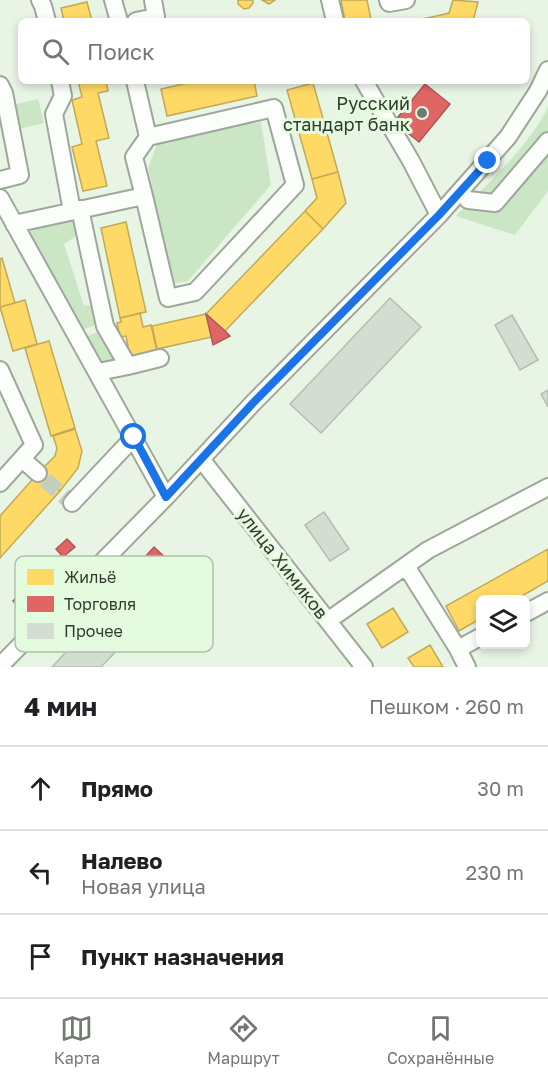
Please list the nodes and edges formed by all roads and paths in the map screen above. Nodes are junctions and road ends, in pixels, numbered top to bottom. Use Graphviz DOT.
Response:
graph roads {
  1 [pos="40,0"];
  2 [pos="113,0"];
  3 [pos="153,0"];
  4 [pos="330,0"];
  5 [pos="388,0"];
  6 [pos="406,0"];
  7 [pos="46,18"];
  8 [pos="118,18"];
  9 [pos="151,18"];
  10 [pos="334,18"];
  11 [pos="548,70"];
  12 [pos="61,84"];
  13 [pos="136,84"];
  14 [pos="366,84"];
  15 [pos="0,85"];
  16 [pos="147,136"];
  17 [pos="548,141"];
  18 [pos="0,180"];
  19 [pos="144,196"];
  20 [pos="0,198"];
  21 [pos="468,200"];
  22 [pos="76,210"];
  23 [pos="439,215"];
  24 [pos="14,224"];
  25 [pos="105,326"];
  26 [pos="77,335"];
  27 [pos="160,358"];
  28 [pos="128,366"];
  29 [pos="0,370"];
  30 [pos="98,372"];
  31 [pos="134,437"];
  32 [pos="22,459"];
  33 [pos="201,459"];
  34 [pos="38,473"];
  35 [pos="0,483"];
  36 [pos="548,487"];
  37 [pos="166,497"];
  38 [pos="72,503"];
  39 [pos="108,556"];
  40 [pos="406,566"];
  41 [pos="548,601"];
  42 [pos="530,610"];
  43 [pos="329,621"];
  44 [pos="476,639"];
  45 [pos="458,650"];
  46 [pos="15,651"];
  47 [pos="0,666"];
  48 [pos="364,667"];
  49 [pos="467,667"];
  1 -- 7 [label="street"];
  2 -- 8 [label="street"];
  3 -- 9 [label="street"];
  4 -- 10 [label="street"];
  5 -- 6 [label="street"];
  11 -- 23 [label="street"];
  12 -- 22 [label="street"];
  13 -- 16 [label="street"];
  14 -- 23 [label="street"];
  15 -- 18 [label="street"];
  16 -- 19 [label="street"];
  16 -- 19 [label="street"];
  17 -- 21 [label="street"];
  19 -- 22 [label="street"];
  20 -- 24 [label="street"];
  22 -- 24 [label="street"];
  22 -- 25 [label="street"];
  23 -- 33 [label="street"];
  24 -- 26 [label="street"];
  25 -- 26 [label="street"];
  25 -- 28 [label="street"];
  26 -- 30 [label="street"];
  27 -- 28 [label="street"];
  28 -- 30 [label="street"];
  29 -- 32 [label="street"];
  30 -- 31 [label="street"];
  31 -- 37 [label="street"];
  31 -- 38 [label="street"];
  32 -- 34 [label="street"];
  32 -- 35 [label="street"];
  33 -- 37 [label="street"];
  33 -- 43 [label="street, улица Химиков"];
  36 -- 40 [label="street"];
  37 -- 39 [label="street"];
  40 -- 43 [label="street"];
  40 -- 45 [label="street"];
  41 -- 42 [label="street"];
  43 -- 48 [label="street, улица Химиков"];
  44 -- 45 [label="street"];
  45 -- 49 [label="street"];
  46 -- 47 [label="street"];
}
